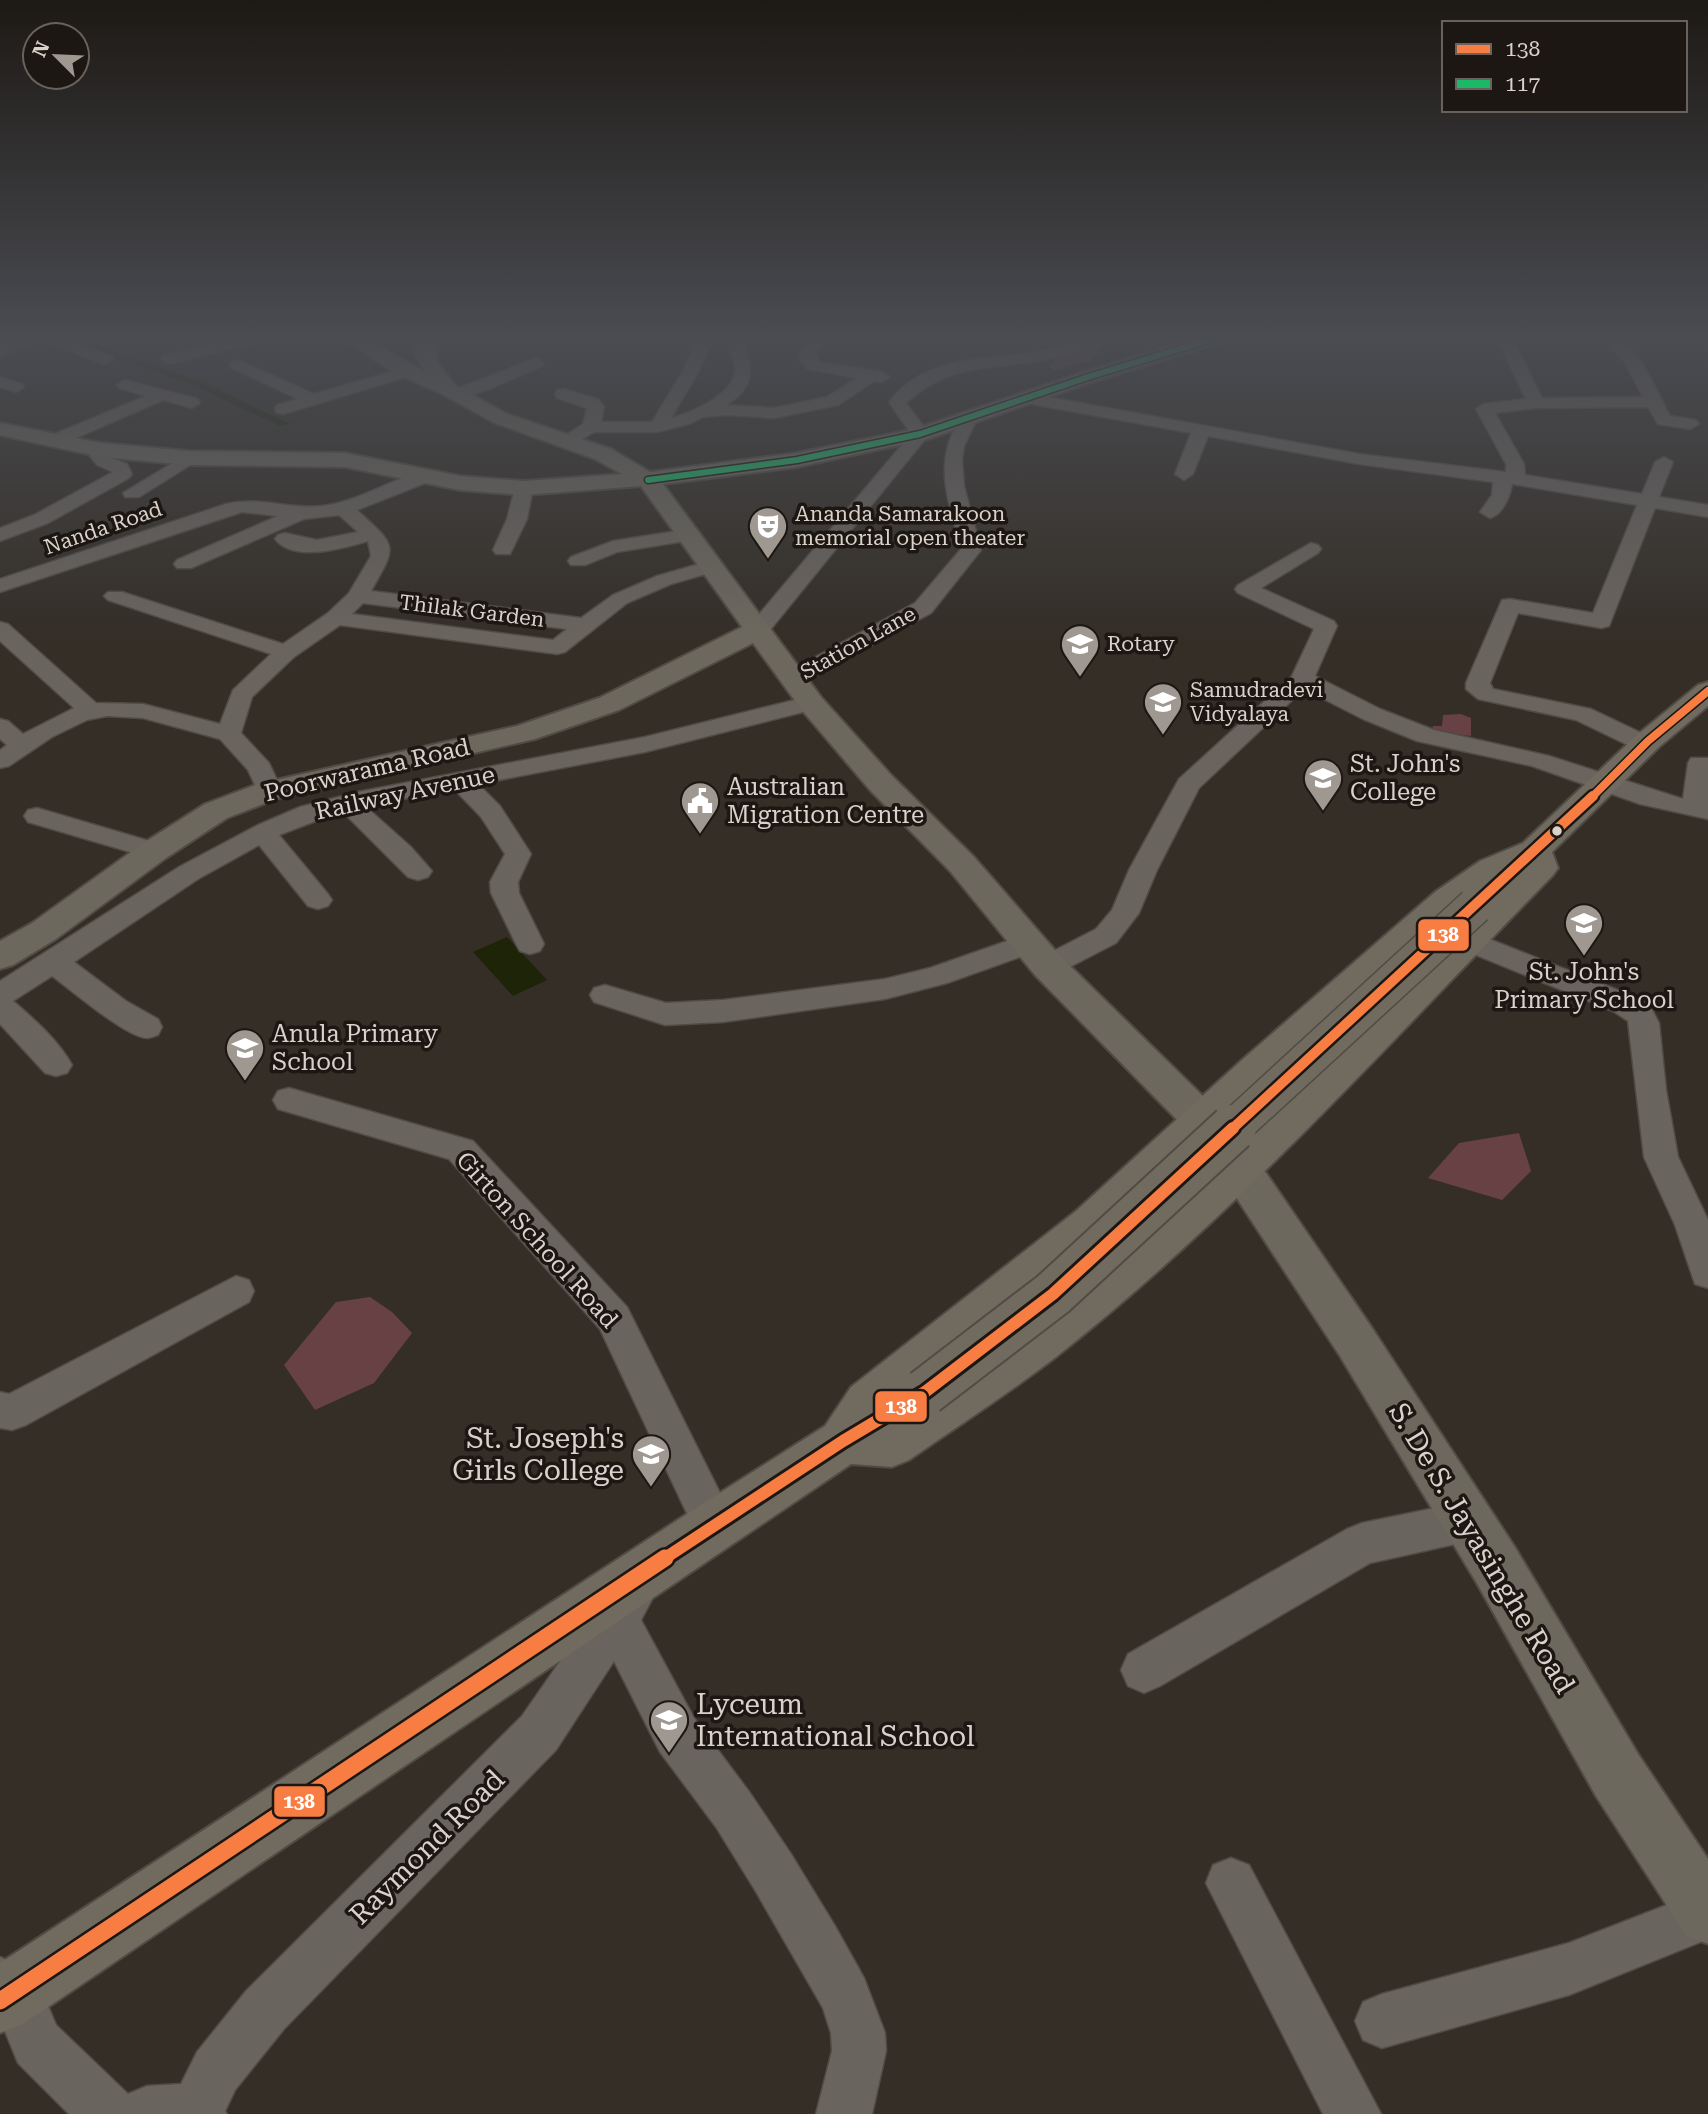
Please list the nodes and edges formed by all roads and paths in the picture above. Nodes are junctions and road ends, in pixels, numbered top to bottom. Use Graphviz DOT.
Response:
graph roads {
  1 [pos="48,439"];
  2 [pos="59,439"];
  3 [pos="561,439"];
  4 [pos="573,439"];
  5 [pos="590,439"];
  6 [pos="897,439"];
  7 [pos="915,439"];
  8 [pos="959,439"];
  9 [pos="1198,439"];
  10 [pos="1244,439"];
  11 [pos="1501,439"];
  12 [pos="56,440"];
  13 [pos="571,442"];
  14 [pos="101,450"];
  15 [pos="189,458"];
  16 [pos="1664,461"];
  17 [pos="1184,474"];
  18 [pos="426,476"];
  19 [pos="1509,478"];
  20 [pos="648,480"];
  21 [pos="524,488"];
  22 [pos="132,493"];
  23 [pos="1648,502"];
  24 [pos="1706,505"];
  25 [pos="344,509"];
  26 [pos="1490,512"];
  27 [pos="302,513"];
  28 [pos="372,534"];
  29 [pos="0,535"];
  30 [pos="690,535"];
  31 [pos="285,539"];
  32 [pos="1311,549"];
  33 [pos="503,550"];
  34 [pos="578,561"];
  35 [pos="184,564"];
  36 [pos="713,566"];
  37 [pos="0,586"];
  38 [pos="116,596"];
  39 [pos="358,596"];
  40 [pos="336,618"];
  41 [pos="585,625"];
  42 [pos="0,629"];
  43 [pos="758,630"];
  44 [pos="286,652"];
  45 [pos="792,679"];
  46 [pos="1302,679"];
  47 [pos="1708,691"];
  48 [pos="811,703"];
  49 [pos="91,711"];
  50 [pos="0,726"];
  51 [pos="229,734"];
  52 [pos="1645,744"];
  53 [pos="23,747"];
  54 [pos="0,761"];
  55 [pos="1700,763"];
  56 [pos="460,780"];
  57 [pos="1608,781"];
  58 [pos="269,791"];
  59 [pos="349,802"];
  60 [pos="1702,810"];
  61 [pos="37,817"];
  62 [pos="263,833"];
  63 [pos="1535,850"];
  64 [pos="154,851"];
  65 [pos="418,871"];
  66 [pos="318,900"];
  67 [pos="1472,923"];
  68 [pos="530,944"];
  69 [pos="1027,944"];
  70 [pos="0,957"];
  71 [pos="55,963"];
  72 [pos="1048,966"];
  73 [pos="0,995"];
  74 [pos="605,995"];
  75 [pos="0,1007"];
  76 [pos="147,1027"];
  77 [pos="56,1065"];
  78 [pos="1257,1069"];
  79 [pos="1308,1097"];
  80 [pos="289,1100"];
  81 [pos="1202,1120"];
  82 [pos="1245,1177"];
  83 [pos="1091,1223"];
  84 [pos="1140,1259"];
  85 [pos="1708,1273"];
  86 [pos="236,1291"];
  87 [pos="0,1409"];
  88 [pos="844,1441"];
  89 [pos="1469,1521"];
  90 [pos="714,1525"];
  91 [pos="648,1571"];
  92 [pos="616,1619"];
  93 [pos="1144,1670"];
  94 [pos="1231,1883"];
  95 [pos="1708,1913"];
  96 [pos="5,1992"];
  97 [pos="1382,2021"];
  98 [pos="181,2113"];
  99 [pos="108,2114"];
  100 [pos="844,2114"];
  101 [pos="1353,2114"];
  1 -- 12 [label="main road"];
  2 -- 12 [label="street"];
  3 -- 13 [label="main road"];
  4 -- 13 [label="street"];
  5 -- 13 [label="street"];
  6 -- 20 [label="main road"];
  7 -- 43 [label="street"];
  8 -- 45 [label="street, Station Lane"];
  9 -- 17 [label="street"];
  10 -- 19 [label="street"];
  11 -- 19 [label="street"];
  12 -- 14 [label="main road"];
  13 -- 20 [label="main road"];
  14 -- 15 [label="main road"];
  14 -- 29 [label="street"];
  15 -- 18 [label="main road"];
  15 -- 22 [label="street"];
  16 -- 23 [label="street"];
  18 -- 21 [label="main road"];
  18 -- 25 [label="street, Nanda Road"];
  19 -- 23 [label="street"];
  19 -- 26 [label="street"];
  20 -- 21 [label="main road"];
  20 -- 30 [label="main road, S. De S. Jayasinghe Road"];
  21 -- 33 [label="street"];
  23 -- 24 [label="street"];
  23 -- 52 [label="street"];
  25 -- 27 [label="street, Nanda Road"];
  25 -- 28 [label="street"];
  27 -- 35 [label="street"];
  27 -- 37 [label="street, Nanda Road"];
  28 -- 31 [label="street"];
  28 -- 39 [label="street"];
  30 -- 34 [label="street"];
  30 -- 36 [label="main road, S. De S. Jayasinghe Road"];
  32 -- 46 [label="street"];
  36 -- 41 [label="street"];
  36 -- 43 [label="main road, S. De S. Jayasinghe Road"];
  38 -- 44 [label="street"];
  39 -- 40 [label="street"];
  39 -- 41 [label="street, Thilak Garden"];
  40 -- 41 [label="street"];
  40 -- 44 [label="street"];
  42 -- 49 [label="street"];
  43 -- 45 [label="main road, S. De S. Jayasinghe Road"];
  43 -- 58 [label="main road, Poorwarama Road"];
  44 -- 51 [label="street"];
  45 -- 48 [label="main road, S. De S. Jayasinghe Road"];
  46 -- 57 [label="street"];
  46 -- 72 [label="street"];
  47 -- 52 [label="highway"];
  48 -- 56 [label="street, Railway Avenue"];
  48 -- 69 [label="main road, S. De S. Jayasinghe Road"];
  49 -- 51 [label="street"];
  49 -- 53 [label="street"];
  50 -- 53 [label="street"];
  51 -- 58 [label="street"];
  52 -- 57 [label="highway"];
  53 -- 54 [label="street"];
  55 -- 60 [label="street"];
  56 -- 59 [label="street, Railway Avenue"];
  56 -- 68 [label="street"];
  57 -- 60 [label="street"];
  57 -- 63 [label="highway"];
  58 -- 64 [label="main road, Poorwarama Road"];
  59 -- 62 [label="street, Railway Avenue"];
  59 -- 65 [label="street"];
  61 -- 64 [label="street"];
  62 -- 66 [label="street"];
  62 -- 71 [label="street, Railway Avenue"];
  63 -- 67 [label="highway"];
  63 -- 78 [label="highway"];
  64 -- 70 [label="main road, Poorwarama Road"];
  67 -- 79 [label="highway"];
  67 -- 85 [label="street"];
  67 -- 88 [label="highway, bridge"];
  69 -- 72 [label="main road, S. De S. Jayasinghe Road"];
  69 -- 74 [label="street"];
  71 -- 73 [label="street, Railway Avenue"];
  71 -- 76 [label="street"];
  72 -- 81 [label="main road, S. De S. Jayasinghe Road"];
  75 -- 77 [label="street"];
  78 -- 79 [label="highway"];
  78 -- 81 [label="highway"];
  79 -- 82 [label="highway"];
  80 -- 90 [label="street, Girton School Road"];
  81 -- 82 [label="main road, S. De S. Jayasinghe Road"];
  81 -- 83 [label="highway"];
  82 -- 84 [label="highway"];
  82 -- 89 [label="main road, S. De S. Jayasinghe Road"];
  83 -- 84 [label="highway"];
  83 -- 88 [label="highway"];
  84 -- 88 [label="highway"];
  86 -- 87 [label="street"];
  88 -- 90 [label="highway"];
  89 -- 93 [label="street"];
  89 -- 95 [label="main road, S. De S. Jayasinghe Road"];
  90 -- 91 [label="highway"];
  91 -- 92 [label="street, Raymond Road"];
  91 -- 96 [label="highway"];
  92 -- 98 [label="street, Raymond Road"];
  92 -- 100 [label="street"];
  94 -- 101 [label="street"];
  95 -- 97 [label="street"];
  96 -- 99 [label="street"];
}
